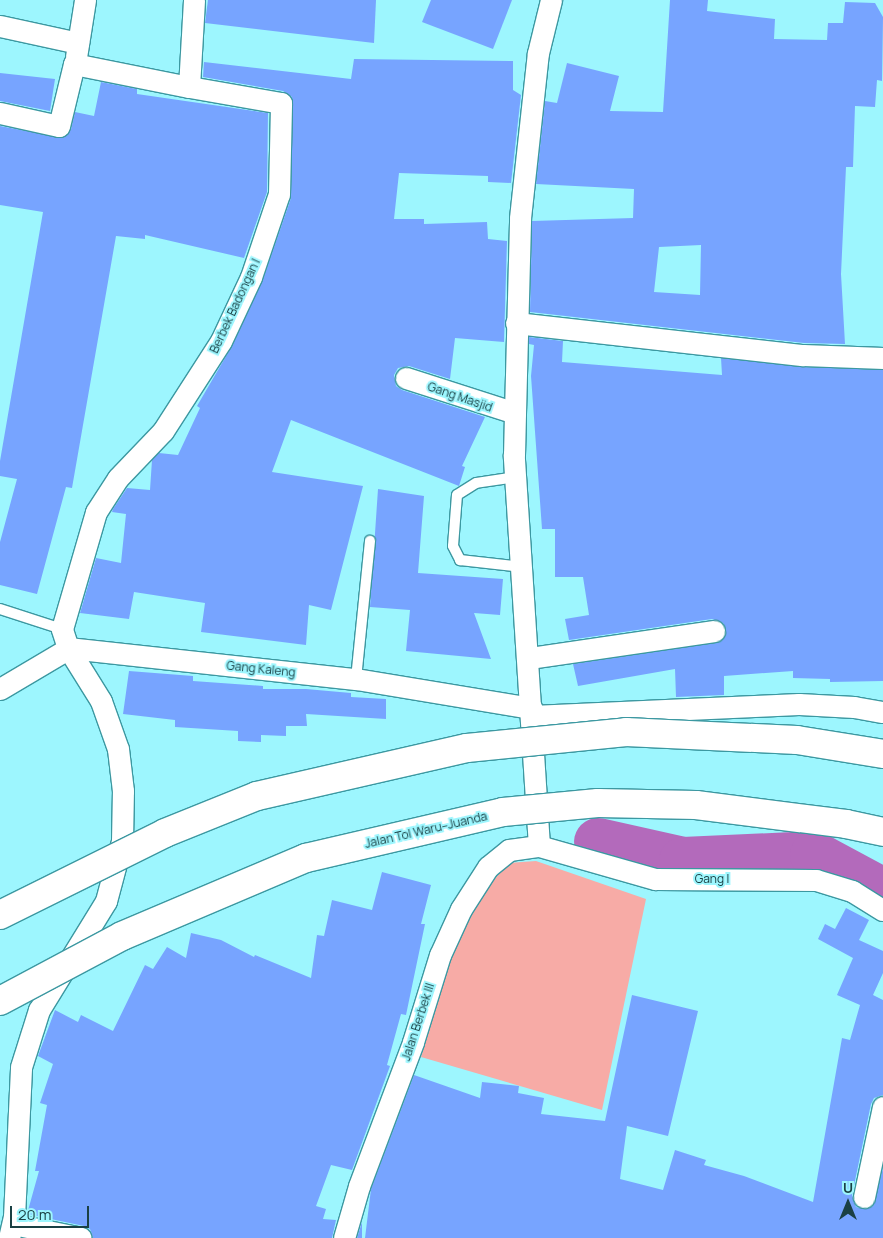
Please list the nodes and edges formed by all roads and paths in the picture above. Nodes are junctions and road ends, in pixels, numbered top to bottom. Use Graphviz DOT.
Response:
graph roads {
  1 [pos="85,0"];
  2 [pos="194,0"];
  3 [pos="551,0"];
  4 [pos="0,26"];
  5 [pos="78,43"];
  6 [pos="74,64"];
  7 [pos="189,87"];
  8 [pos="0,113"];
  9 [pos="516,323"];
  10 [pos="883,358"];
  11 [pos="406,378"];
  12 [pos="515,413"];
  13 [pos="516,477"];
  14 [pos="370,541"];
  15 [pos="522,568"];
  16 [pos="0,609"];
  17 [pos="714,631"];
  18 [pos="65,638"];
  19 [pos="529,658"];
  20 [pos="356,679"];
  21 [pos="0,689"];
  22 [pos="532,712"];
  23 [pos="883,712"];
  24 [pos="883,754"];
  25 [pos="883,832"];
  26 [pos="539,846"];
  27 [pos="883,910"];
  28 [pos="0,915"];
  29 [pos="0,1001"];
  30 [pos="883,1107"];
  31 [pos="864,1197"];
  32 [pos="11,1231"];
  33 [pos="80,1238"];
  34 [pos="344,1238"];
  1 -- 5 [label="street"];
  2 -- 7 [label="street"];
  3 -- 9 [label="street"];
  4 -- 5 [label="street"];
  5 -- 6 [label="street"];
  6 -- 7 [label="street"];
  6 -- 8 [label="street"];
  7 -- 18 [label="street, Berbek Badongan I"];
  9 -- 10 [label="street"];
  9 -- 12 [label="street"];
  11 -- 12 [label="street, Gang Masjid"];
  12 -- 13 [label="street"];
  13 -- 15 [label="street"];
  13 -- 15 [label="lane"];
  14 -- 20 [label="lane"];
  15 -- 19 [label="street"];
  16 -- 18 [label="lane"];
  17 -- 19 [label="street"];
  18 -- 20 [label="street, Gang Kaleng"];
  18 -- 21 [label="street"];
  18 -- 32 [label="street"];
  19 -- 22 [label="street"];
  20 -- 22 [label="street, Gang Kaleng"];
  22 -- 23 [label="street, Gang Kaleng"];
  22 -- 26 [label="street"];
  24 -- 28 [label="highway, bridge"];
  25 -- 29 [label="highway, Jalan Tol Waru–Juanda, bridge"];
  26 -- 27 [label="street, Gang I"];
  26 -- 34 [label="street, Jalan Berbek III"];
  30 -- 31 [label="street"];
  32 -- 33 [label="street"];
}
